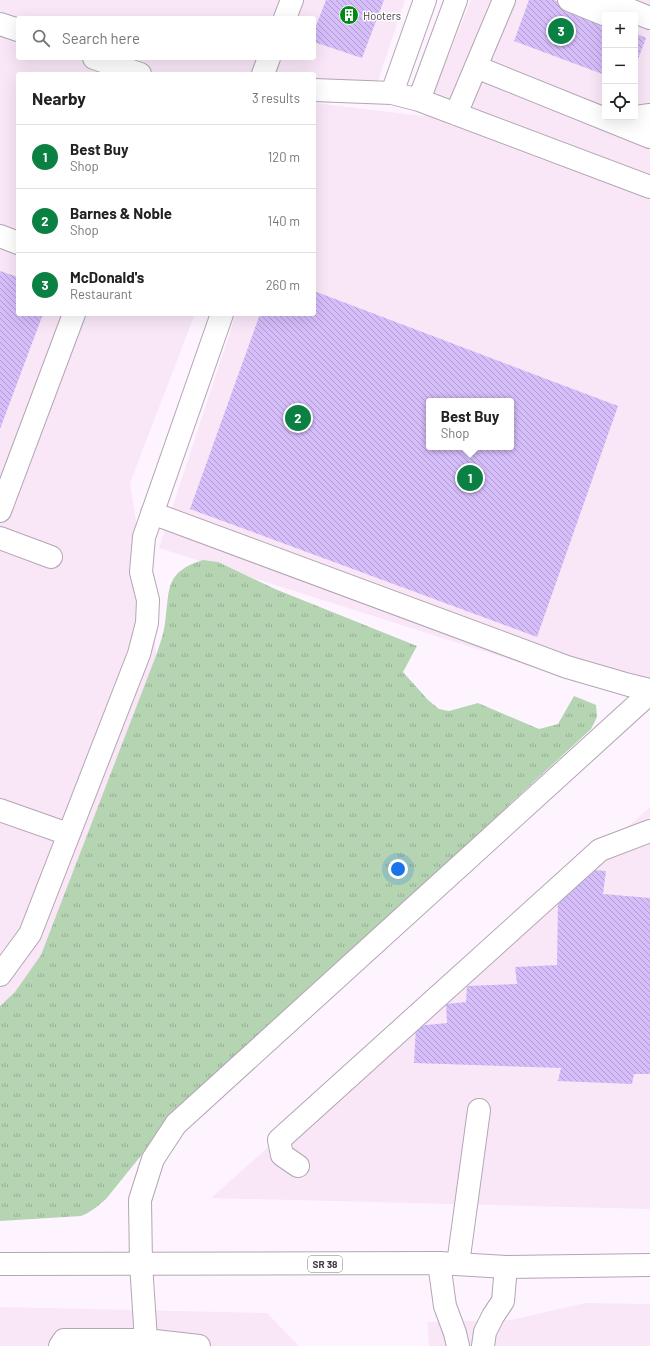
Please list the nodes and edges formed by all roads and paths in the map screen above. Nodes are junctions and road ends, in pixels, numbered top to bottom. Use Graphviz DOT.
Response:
graph roads {
  1 [pos="292,0"];
  2 [pos="425,0"];
  3 [pos="456,0"];
  4 [pos="504,0"];
  5 [pos="569,0"];
  6 [pos="605,0"];
  7 [pos="602,13"];
  8 [pos="286,16"];
  9 [pos="650,18"];
  10 [pos="0,24"];
  11 [pos="638,28"];
  12 [pos="16,29"];
  13 [pos="650,34"];
  14 [pos="100,60"];
  15 [pos="268,60"];
  16 [pos="476,67"];
  17 [pos="134,72"];
  18 [pos="264,72"];
  19 [pos="316,90"];
  20 [pos="392,93"];
  21 [pos="419,100"];
  22 [pos="456,114"];
  23 [pos="650,114"];
  24 [pos="638,116"];
  25 [pos="616,120"];
  26 [pos="609,121"];
  27 [pos="650,137"];
  28 [pos="650,187"];
  29 [pos="0,236"];
  30 [pos="16,242"];
  31 [pos="73,316"];
  32 [pos="221,316"];
  33 [pos="0,512"];
  34 [pos="152,513"];
  35 [pos="0,538"];
  36 [pos="51,557"];
  37 [pos="650,691"];
  38 [pos="0,810"];
  39 [pos="650,831"];
  40 [pos="68,834"];
  41 [pos="0,975"];
  42 [pos="479,1110"];
  43 [pos="298,1166"];
  44 [pos="0,1264"];
  45 [pos="142,1264"];
  46 [pos="448,1264"];
  47 [pos="650,1265"];
  48 [pos="506,1267"];
  49 [pos="146,1340"];
  50 [pos="60,1346"];
  51 [pos="199,1346"];
  52 [pos="458,1346"];
  53 [pos="483,1346"];
  1 -- 8 [label="main road"];
  2 -- 20 [label="main road"];
  3 -- 21 [label="main road"];
  4 -- 16 [label="main road"];
  5 -- 7 [label="main road"];
  6 -- 9 [label="main road"];
  10 -- 12 [label="main road"];
  11 -- 13 [label="main road"];
  14 -- 17 [label="main road"];
  15 -- 18 [label="main road"];
  16 -- 22 [label="main road"];
  16 -- 26 [label="main road"];
  19 -- 20 [label="main road"];
  20 -- 21 [label="main road"];
  21 -- 22 [label="main road"];
  22 -- 28 [label="main road"];
  23 -- 24 [label="main road"];
  25 -- 26 [label="main road"];
  26 -- 27 [label="main road"];
  29 -- 30 [label="main road"];
  31 -- 33 [label="main road"];
  32 -- 34 [label="main road"];
  34 -- 37 [label="main road"];
  34 -- 40 [label="main road"];
  35 -- 36 [label="main road"];
  37 -- 45 [label="main road"];
  38 -- 40 [label="main road"];
  39 -- 43 [label="main road"];
  40 -- 41 [label="main road"];
  42 -- 46 [label="main road"];
  44 -- 45 [label="main road, SR 38"];
  45 -- 46 [label="main road, SR 38"];
  45 -- 49 [label="main road"];
  46 -- 48 [label="main road, SR 38"];
  46 -- 52 [label="main road"];
  47 -- 48 [label="main road, SR 38"];
  48 -- 53 [label="main road"];
  49 -- 50 [label="main road"];
  49 -- 51 [label="main road"];
}
